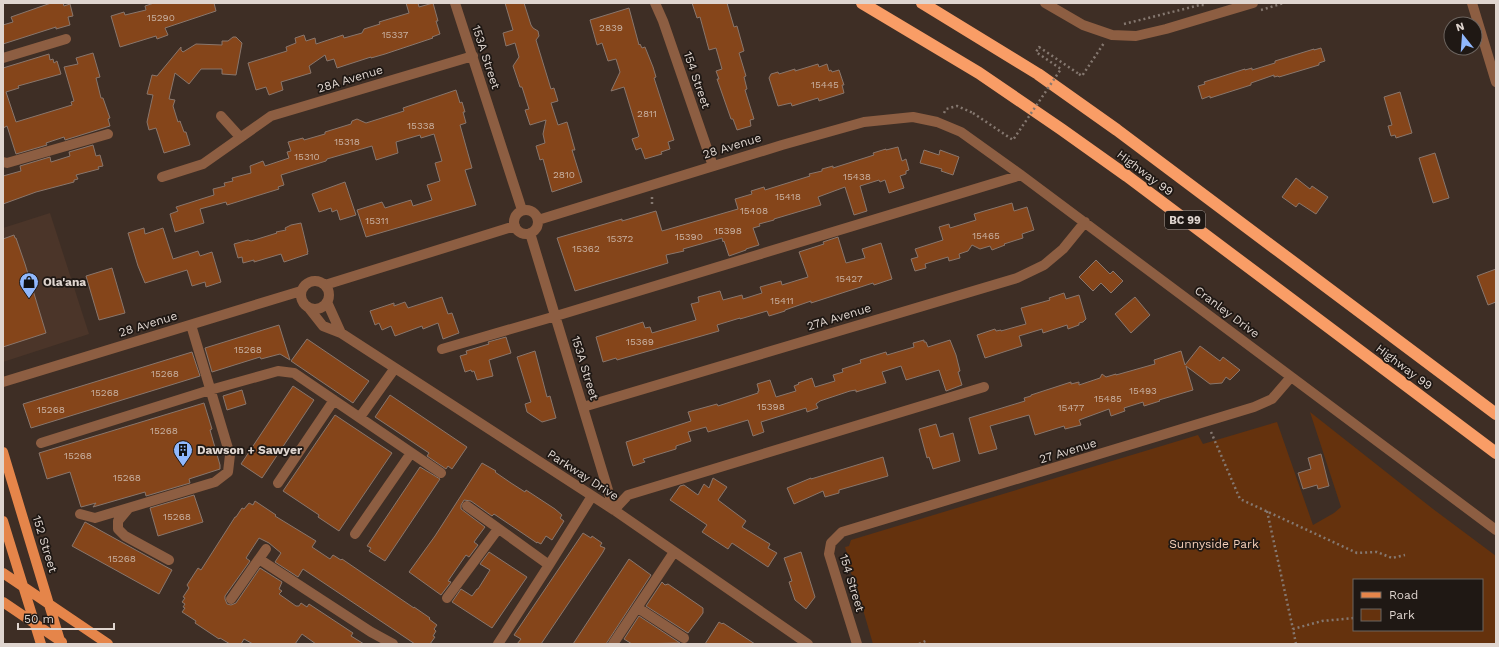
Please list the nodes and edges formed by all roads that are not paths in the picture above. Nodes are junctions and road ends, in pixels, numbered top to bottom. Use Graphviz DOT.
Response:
graph roads {
  1 [pos="455,3"];
  2 [pos="655,3"];
  3 [pos="862,3"];
  4 [pos="922,3"];
  5 [pos="1045,3"];
  6 [pos="1253,3"];
  7 [pos="1472,3"];
  8 [pos="66,39"];
  9 [pos="473,56"];
  10 [pos="3,58"];
  11 [pos="1496,82"];
  12 [pos="221,116"];
  13 [pos="937,122"];
  14 [pos="108,134"];
  15 [pos="240,137"];
  16 [pos="3,162"];
  17 [pos="713,166"];
  18 [pos="1021,175"];
  19 [pos="162,177"];
  20 [pos="522,210"];
  21 [pos="538,220"];
  22 [pos="1085,222"];
  23 [pos="515,226"];
  24 [pos="530,233"];
  25 [pos="325,285"];
  26 [pos="301,291"];
  27 [pos="327,302"];
  28 [pos="308,307"];
  29 [pos="556,316"];
  30 [pos="191,324"];
  31 [pos="341,333"];
  32 [pos="442,348"];
  33 [pos="395,368"];
  34 [pos="1291,377"];
  35 [pos="3,382"];
  36 [pos="984,387"];
  37 [pos="210,390"];
  38 [pos="334,400"];
  39 [pos="583,407"];
  40 [pos="1496,414"];
  41 [pos="360,417"];
  42 [pos="41,442"];
  43 [pos="3,452"];
  44 [pos="411,453"];
  45 [pos="1496,453"];
  46 [pos="441,473"];
  47 [pos="278,483"];
  48 [pos="592,496"];
  49 [pos="467,506"];
  50 [pos="128,509"];
  51 [pos="614,510"];
  52 [pos="80,514"];
  53 [pos="3,521"];
  54 [pos="498,529"];
  55 [pos="1496,530"];
  56 [pos="842,532"];
  57 [pos="355,534"];
  58 [pos="266,549"];
  59 [pos="674,552"];
  60 [pos="259,559"];
  61 [pos="169,560"];
  62 [pos="549,565"];
  63 [pos="3,573"];
  64 [pos="23,586"];
  65 [pos="447,598"];
  66 [pos="230,599"];
  67 [pos="3,602"];
  68 [pos="49,603"];
  69 [pos="638,608"];
  70 [pos="34,623"];
  71 [pos="684,638"];
  72 [pos="374,640"];
  73 [pos="62,643"];
  74 [pos="41,644"];
  75 [pos="108,644"];
  76 [pos="393,644"];
  77 [pos="498,644"];
  78 [pos="613,644"];
  79 [pos="808,644"];
  80 [pos="857,644"];
  1 -- 9 [label="street, 153A Street"];
  2 -- 17 [label="street, 154 Street"];
  3 -- 45 [label="highway, Highway 99 / BC 99"];
  4 -- 40 [label="highway, Highway 99 / BC 99"];
  5 -- 6 [label="street"];
  7 -- 11 [label="street"];
  8 -- 10 [label="street"];
  9 -- 15 [label="street, 28A Avenue"];
  9 -- 20 [label="street, 153A Street"];
  12 -- 15 [label="street"];
  13 -- 17 [label="street, 28 Avenue"];
  13 -- 18 [label="street, Cranley Drive"];
  14 -- 16 [label="street"];
  15 -- 19 [label="street, 28A Avenue"];
  17 -- 21 [label="street, 28 Avenue"];
  18 -- 22 [label="street, Cranley Drive"];
  18 -- 29 [label="street"];
  20 -- 21 [label="street"];
  20 -- 23 [label="street"];
  21 -- 24 [label="street"];
  22 -- 34 [label="street, Cranley Drive"];
  22 -- 39 [label="street, 27A Avenue"];
  23 -- 24 [label="street"];
  23 -- 25 [label="street"];
  24 -- 29 [label="street, 153A Street"];
  25 -- 26 [label="street"];
  25 -- 27 [label="street"];
  26 -- 28 [label="street"];
  26 -- 30 [label="street, 28 Avenue"];
  27 -- 28 [label="street"];
  27 -- 31 [label="street"];
  28 -- 31 [label="street, Parkway Drive"];
  29 -- 32 [label="street"];
  29 -- 39 [label="street, 153A Street"];
  30 -- 35 [label="street, 28 Avenue"];
  30 -- 37 [label="street"];
  31 -- 33 [label="street, Parkway Drive"];
  33 -- 41 [label="street"];
  33 -- 48 [label="street, Parkway Drive"];
  34 -- 55 [label="street, Cranley Drive"];
  34 -- 56 [label="street, 27 Avenue"];
  36 -- 51 [label="street"];
  37 -- 38 [label="street"];
  37 -- 42 [label="street"];
  37 -- 50 [label="street"];
  38 -- 41 [label="street"];
  38 -- 47 [label="street"];
  39 -- 51 [label="street, 153A Street"];
  41 -- 44 [label="street"];
  43 -- 68 [label="main road, 152 Street"];
  44 -- 46 [label="street"];
  44 -- 57 [label="street"];
  48 -- 51 [label="street, Parkway Drive"];
  48 -- 62 [label="street"];
  49 -- 54 [label="street"];
  50 -- 52 [label="street"];
  50 -- 61 [label="street"];
  51 -- 59 [label="street, Parkway Drive"];
  53 -- 64 [label="main road"];
  54 -- 62 [label="street"];
  54 -- 65 [label="street"];
  56 -- 80 [label="street, 154 Street"];
  58 -- 60 [label="street"];
  59 -- 69 [label="street"];
  59 -- 79 [label="street, Parkway Drive"];
  60 -- 66 [label="street"];
  60 -- 72 [label="street"];
  62 -- 77 [label="street"];
  63 -- 64 [label="main road"];
  64 -- 68 [label="main road"];
  64 -- 70 [label="main road"];
  67 -- 70 [label="main road"];
  68 -- 73 [label="main road, 152 Street"];
  68 -- 75 [label="main road"];
  69 -- 71 [label="street"];
  69 -- 78 [label="street"];
  70 -- 73 [label="main road"];
  70 -- 74 [label="main road"];
  72 -- 76 [label="street"];
}
